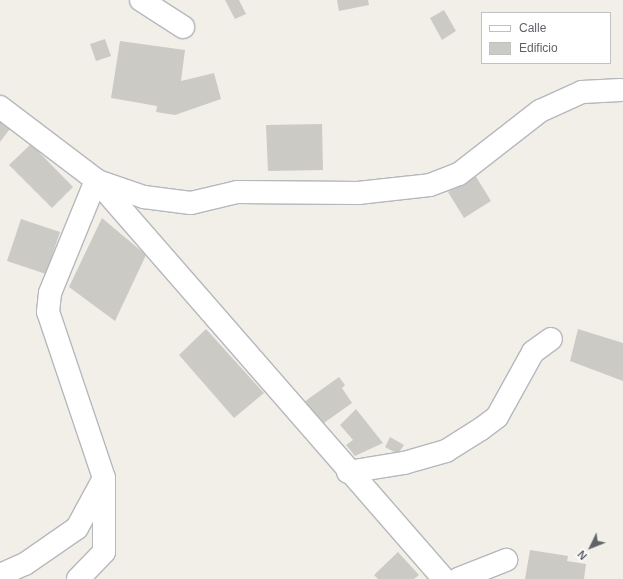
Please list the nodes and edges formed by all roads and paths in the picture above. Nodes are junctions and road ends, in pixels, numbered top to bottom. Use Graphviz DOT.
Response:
graph roads {
  1 [pos="141,0"];
  2 [pos="183,27"];
  3 [pos="621,90"];
  4 [pos="0,108"];
  5 [pos="96,180"];
  6 [pos="551,339"];
  7 [pos="348,472"];
  8 [pos="104,478"];
  9 [pos="506,560"];
  10 [pos="0,575"];
  11 [pos="78,579"];
  12 [pos="444,579"];
  13 [pos="458,579"];
  1 -- 2 [label="street"];
  3 -- 5 [label="street"];
  4 -- 5 [label="street"];
  5 -- 7 [label="street"];
  5 -- 8 [label="street"];
  6 -- 7 [label="street"];
  7 -- 12 [label="street"];
  8 -- 10 [label="street"];
  8 -- 11 [label="street"];
  9 -- 13 [label="street"];
}
